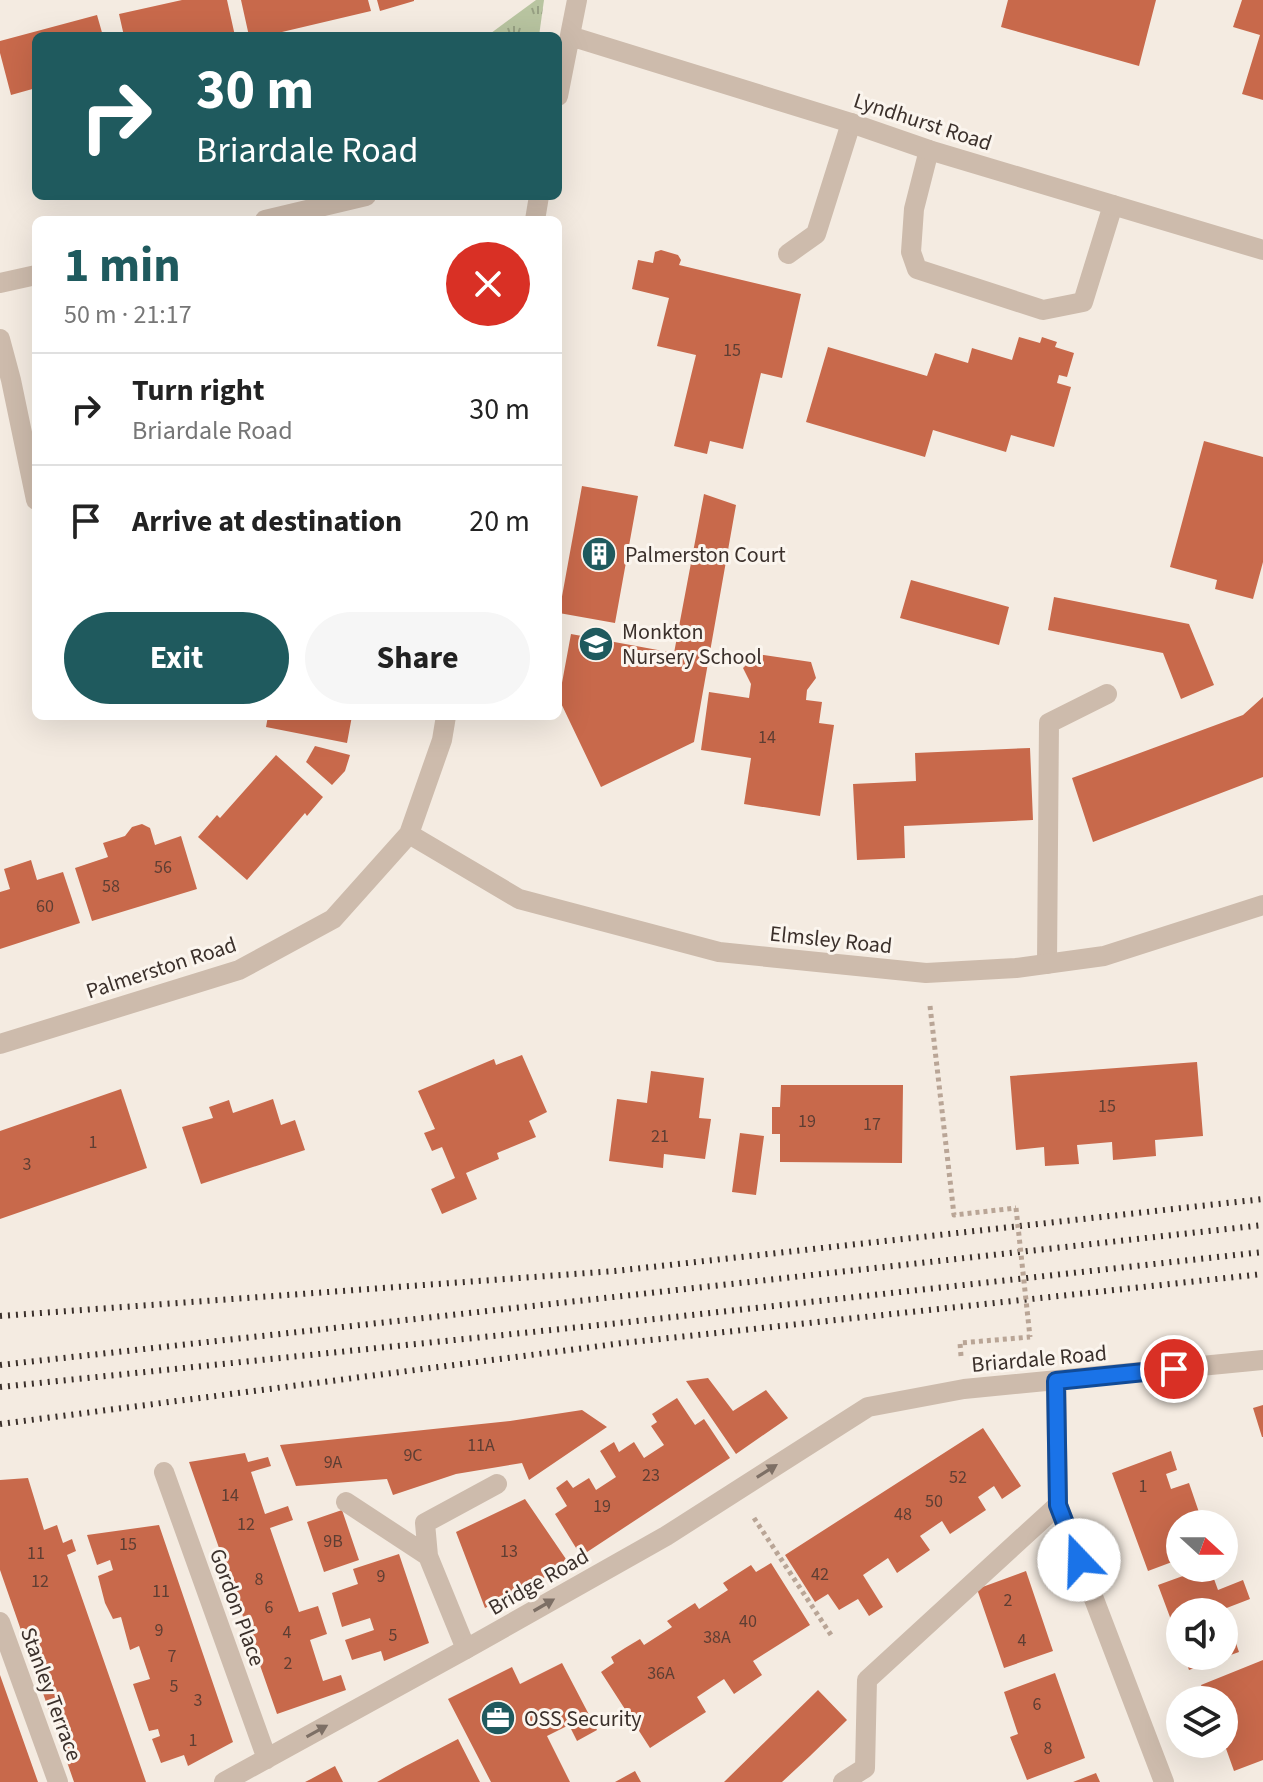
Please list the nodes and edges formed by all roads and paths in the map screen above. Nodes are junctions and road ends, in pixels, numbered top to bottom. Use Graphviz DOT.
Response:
graph roads {
  1 [pos="577,0"];
  2 [pos="570,36"];
  3 [pos="562,76"];
  4 [pos="851,123"];
  5 [pos="929,150"];
  6 [pos="349,200"];
  7 [pos="1113,205"];
  8 [pos="282,216"];
  9 [pos="1263,250"];
  10 [pos="788,254"];
  11 [pos="32,276"];
  12 [pos="0,283"];
  13 [pos="0,339"];
  14 [pos="32,481"];
  15 [pos="1107,694"];
  16 [pos="445,720"];
  17 [pos="409,834"];
  18 [pos="1263,905"];
  19 [pos="1047,964"];
  20 [pos="926,973"];
  21 [pos="0,1044"];
  22 [pos="960,1343"];
  23 [pos="1263,1360"];
  24 [pos="1056,1381"];
  25 [pos="868,1407"];
  26 [pos="164,1472"];
  27 [pos="497,1484"];
  28 [pos="737,1490"];
  29 [pos="346,1502"];
  30 [pos="1058,1505"];
  31 [pos="428,1556"];
  32 [pos="0,1622"];
  33 [pos="831,1635"];
  34 [pos="466,1649"];
  35 [pos="267,1759"];
  36 [pos="58,1782"];
  37 [pos="224,1782"];
  38 [pos="843,1782"];
  39 [pos="1164,1782"];
  1 -- 2 [label="street"];
  2 -- 3 [label="street"];
  2 -- 4 [label="street, Lyndhurst Road"];
  4 -- 5 [label="street, Lyndhurst Road"];
  4 -- 10 [label="street"];
  5 -- 7 [label="street, Lyndhurst Road"];
  5 -- 7 [label="street"];
  6 -- 8 [label="street"];
  7 -- 9 [label="street, Lyndhurst Road"];
  11 -- 12 [label="street"];
  13 -- 14 [label="street"];
  15 -- 19 [label="street"];
  16 -- 17 [label="street, Palmerston Road"];
  17 -- 20 [label="street, Elmsley Road"];
  17 -- 21 [label="street, Palmerston Road"];
  18 -- 19 [label="street, Elmsley Road"];
  19 -- 20 [label="street, Elmsley Road"];
  20 -- 22 [label="path, bridge"];
  23 -- 24 [label="street, Briardale Road"];
  24 -- 25 [label="street, Briardale Road"];
  24 -- 30 [label="street"];
  28 -- 25 [label="street, Bridge Road, one-way"];
  26 -- 35 [label="street, Gordon Place"];
  27 -- 31 [label="street"];
  28 -- 33 [label="path"];
  34 -- 28 [label="street, Bridge Road, one-way"];
  29 -- 31 [label="street"];
  30 -- 38 [label="street"];
  30 -- 39 [label="street"];
  31 -- 34 [label="street"];
  32 -- 36 [label="street, Stanley Terrace"];
  35 -- 34 [label="street, Bridge Road, one-way"];
  35 -- 37 [label="street, Bridge Road"];
}
